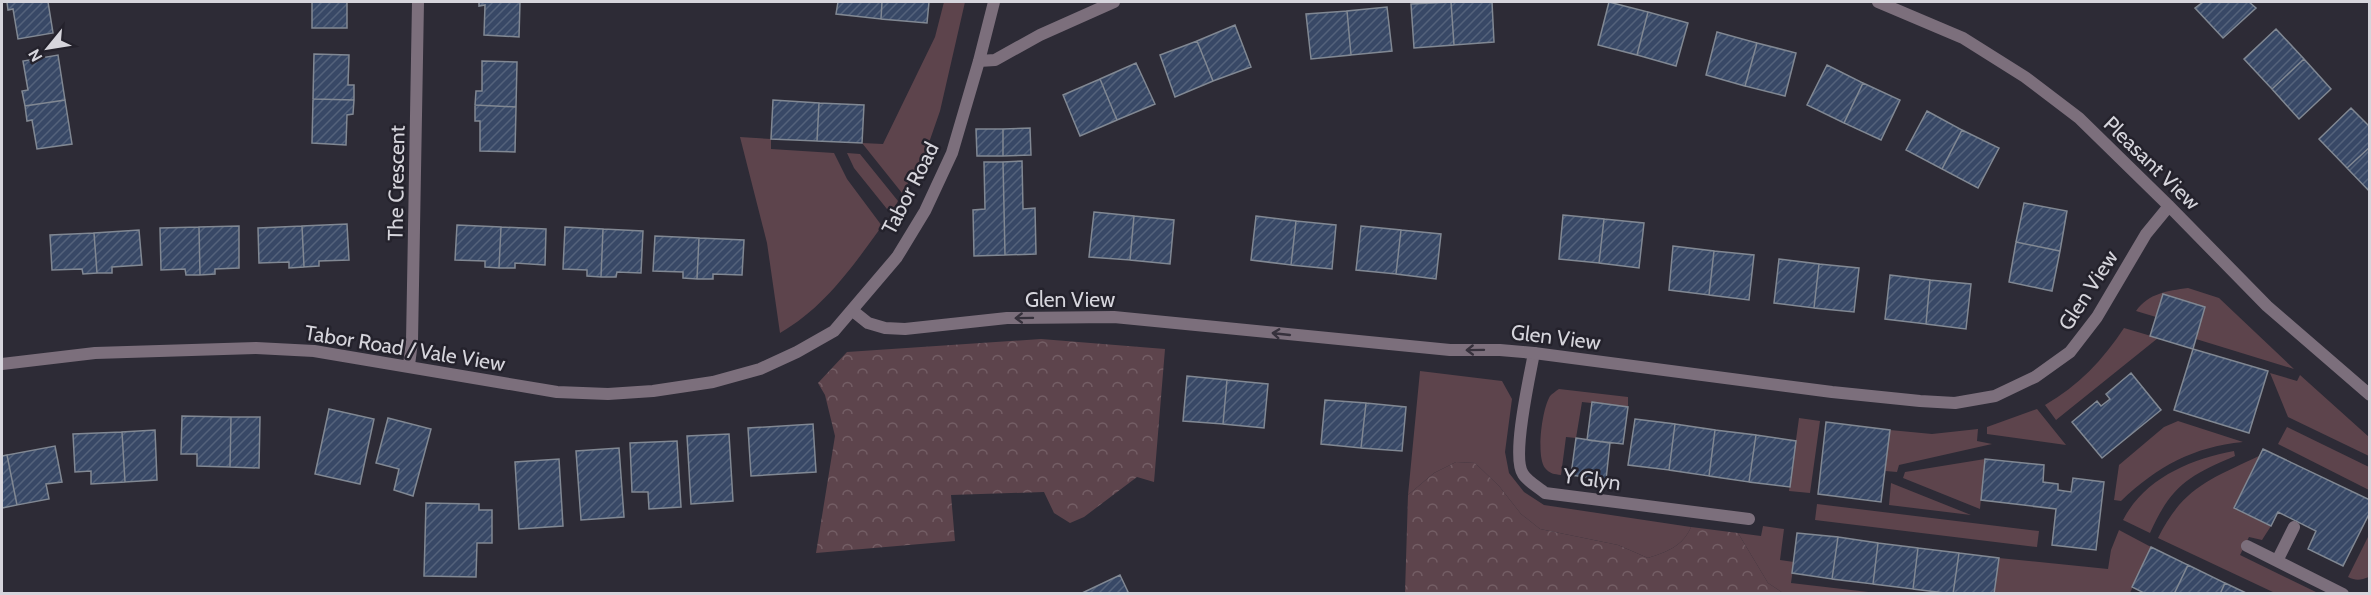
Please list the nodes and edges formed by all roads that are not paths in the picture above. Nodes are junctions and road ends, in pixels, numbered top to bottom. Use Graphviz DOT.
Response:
graph roads {
  1 [pos="418,2"];
  2 [pos="994,2"];
  3 [pos="1114,2"];
  4 [pos="1878,2"];
  5 [pos="980,61"];
  6 [pos="2169,206"];
  7 [pos="853,311"];
  8 [pos="797,352"];
  9 [pos="1534,353"];
  10 [pos="2,364"];
  11 [pos="409,365"];
  12 [pos="2370,395"];
  13 [pos="1749,519"];
  14 [pos="2294,527"];
  15 [pos="2247,546"];
  16 [pos="2277,561"];
  17 [pos="2343,594"];
  1 -- 11 [label="street, The Crescent"];
  2 -- 5 [label="street, Tabor Road"];
  3 -- 5 [label="street"];
  4 -- 6 [label="street, Pleasant View"];
  5 -- 7 [label="street, Tabor Road"];
  6 -- 9 [label="street, Glen View"];
  6 -- 12 [label="street, Pleasant View"];
  7 -- 8 [label="street, Tabor Road"];
  9 -- 7 [label="street, Glen View, one-way"];
  8 -- 11 [label="street, Tabor Road / Vale View"];
  9 -- 13 [label="street, Y Glyn"];
  10 -- 11 [label="street, Tabor Road / Vale View"];
  14 -- 16 [label="street"];
  15 -- 16 [label="street"];
  16 -- 17 [label="street"];
}
